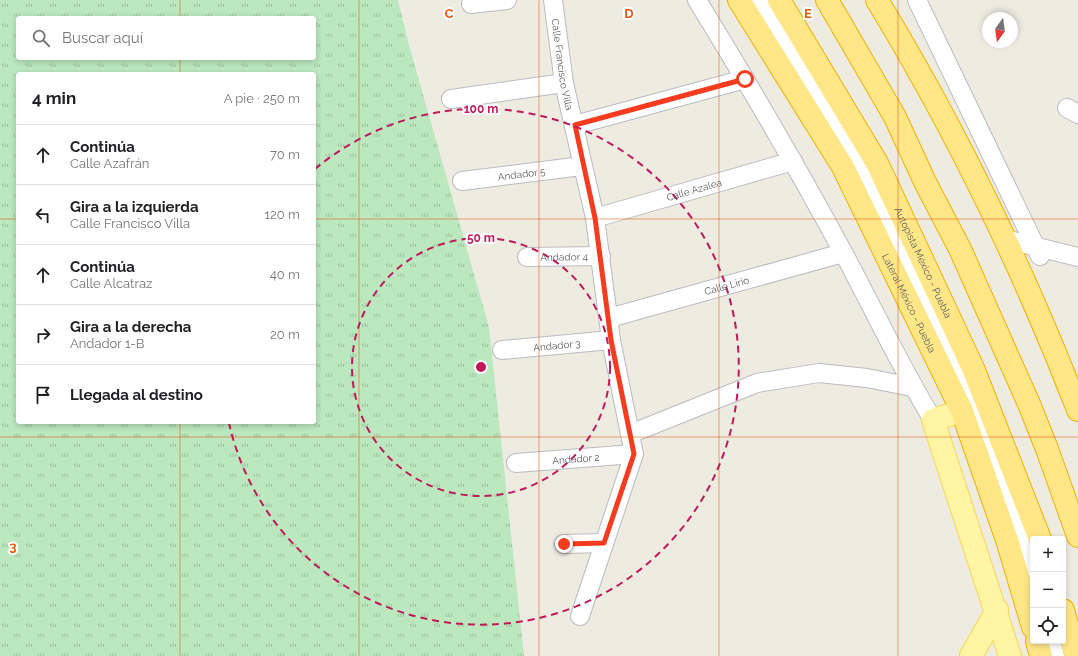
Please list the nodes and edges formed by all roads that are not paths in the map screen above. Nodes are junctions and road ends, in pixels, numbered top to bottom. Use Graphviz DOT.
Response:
graph roads {
  1 [pos="507,0"];
  2 [pos="553,0"];
  3 [pos="697,0"];
  4 [pos="739,0"];
  5 [pos="743,0"];
  6 [pos="758,0"];
  7 [pos="780,0"];
  8 [pos="826,0"];
  9 [pos="877,0"];
  10 [pos="917,0"];
  11 [pos="471,4"];
  12 [pos="745,79"];
  13 [pos="564,83"];
  14 [pos="452,99"];
  15 [pos="575,125"];
  16 [pos="793,161"];
  17 [pos="582,166"];
  18 [pos="462,181"];
  19 [pos="595,218"];
  20 [pos="1005,239"];
  21 [pos="843,252"];
  22 [pos="1039,252"];
  23 [pos="601,256"];
  24 [pos="527,257"];
  25 [pos="1078,257"];
  26 [pos="1014,261"];
  27 [pos="609,318"];
  28 [pos="611,340"];
  29 [pos="502,350"];
  30 [pos="912,387"];
  31 [pos="1078,410"];
  32 [pos="962,411"];
  33 [pos="933,420"];
  34 [pos="630,434"];
  35 [pos="634,454"];
  36 [pos="516,463"];
  37 [pos="1039,536"];
  38 [pos="1078,536"];
  39 [pos="604,543"];
  40 [pos="564,544"];
  41 [pos="1030,574"];
  42 [pos="1031,608"];
  43 [pos="997,610"];
  44 [pos="580,616"];
  45 [pos="1030,617"];
  46 [pos="1066,621"];
  47 [pos="1038,644"];
  48 [pos="1042,644"];
  49 [pos="1052,644"];
  50 [pos="971,656"];
  51 [pos="1010,656"];
  52 [pos="1041,656"];
  53 [pos="1046,656"];
  54 [pos="1055,656"];
  55 [pos="1076,656"];
  1 -- 11 [label="street"];
  2 -- 13 [label="street, Calle Francisco Villa"];
  3 -- 12 [label="street"];
  4 -- 32 [label="highway, Lateral México - Puebla"];
  5 -- 42 [label="street"];
  6 -- 41 [label="street"];
  7 -- 37 [label="highway, Autopista México - Puebla"];
  8 -- 38 [label="highway"];
  9 -- 20 [label="highway"];
  10 -- 22 [label="street"];
  12 -- 15 [label="street"];
  12 -- 16 [label="street"];
  13 -- 14 [label="street"];
  13 -- 15 [label="street, Calle Francisco Villa"];
  15 -- 17 [label="street, Calle Francisco Villa"];
  16 -- 19 [label="street, Calle Azalea"];
  16 -- 21 [label="street"];
  17 -- 18 [label="street, Andador 5"];
  17 -- 19 [label="street, Calle Francisco Villa"];
  19 -- 23 [label="street, Calle Francisco Villa"];
  20 -- 22 [label="street"];
  20 -- 26 [label="highway"];
  21 -- 27 [label="street, Calle Lirio"];
  21 -- 30 [label="street"];
  22 -- 25 [label="street"];
  22 -- 26 [label="street"];
  23 -- 24 [label="street, Andador 4"];
  23 -- 27 [label="street, Calle Francisco Villa"];
  26 -- 31 [label="highway"];
  27 -- 28 [label="street, Calle Francisco Villa"];
  28 -- 29 [label="street, Andador 3"];
  28 -- 34 [label="street, Calle Francisco Villa"];
  30 -- 33 [label="street"];
  30 -- 34 [label="street"];
  32 -- 33 [label="main road"];
  32 -- 45 [label="highway, Lateral México - Puebla"];
  33 -- 43 [label="main road"];
  34 -- 35 [label="street, Calle Francisco Villa"];
  35 -- 36 [label="street, Andador 2"];
  35 -- 39 [label="street"];
  39 -- 40 [label="street"];
  39 -- 44 [label="street"];
  43 -- 50 [label="main road"];
  43 -- 51 [label="main road"];
  46 -- 55 [label="highway"];
  47 -- 52 [label="highway"];
  48 -- 53 [label="street"];
  49 -- 54 [label="street"];
}
